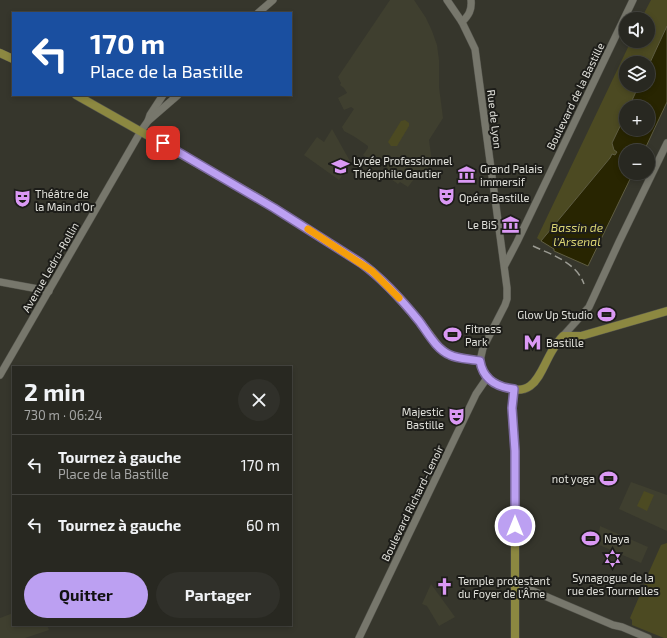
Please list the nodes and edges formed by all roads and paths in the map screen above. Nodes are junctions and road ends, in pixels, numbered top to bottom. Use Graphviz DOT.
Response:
graph roads {
  1 [pos="273,0"];
  2 [pos="447,0"];
  3 [pos="471,0"];
  4 [pos="633,0"];
  5 [pos="259,12"];
  6 [pos="462,22"];
  7 [pos="0,53"];
  8 [pos="12,59"];
  9 [pos="78,96"];
  10 [pos="162,96"];
  11 [pos="175,96"];
  12 [pos="148,121"];
  13 [pos="141,131"];
  14 [pos="667,143"];
  15 [pos="505,265"];
  16 [pos="0,282"];
  17 [pos="49,291"];
  18 [pos="667,311"];
  19 [pos="563,336"];
  20 [pos="480,361"];
  21 [pos="0,376"];
  22 [pos="487,378"];
  23 [pos="514,389"];
  24 [pos="515,590"];
  25 [pos="359,638"];
  26 [pos="515,638"];
  27 [pos="648,638"];
  1 -- 5 [label="main road"];
  2 -- 6 [label="main road, Rue de Lyon"];
  3 -- 6 [label="main road"];
  4 -- 15 [label="main road, Boulevard de la Bastille"];
  6 -- 15 [label="main road, Rue de Lyon"];
  7 -- 8 [label="main road"];
  9 -- 13 [label="main road"];
  10 -- 12 [label="main road"];
  11 -- 12 [label="main road, Avenue Ledru-Rollin"];
  12 -- 13 [label="main road, Avenue Ledru-Rollin"];
  13 -- 17 [label="main road, Avenue Ledru-Rollin"];
  13 -- 20 [label="main road"];
  14 -- 19 [label="main road"];
  15 -- 20 [label="main road, Rue de Lyon"];
  16 -- 17 [label="main road"];
  17 -- 21 [label="main road, Avenue Ledru-Rollin"];
  18 -- 19 [label="main road"];
  19 -- 23 [label="main road"];
  20 -- 22 [label="main road"];
  22 -- 23 [label="main road"];
  22 -- 25 [label="main road, Boulevard Richard-Lenoir"];
  23 -- 24 [label="main road"];
  24 -- 26 [label="main road"];
  24 -- 27 [label="main road"];
}
